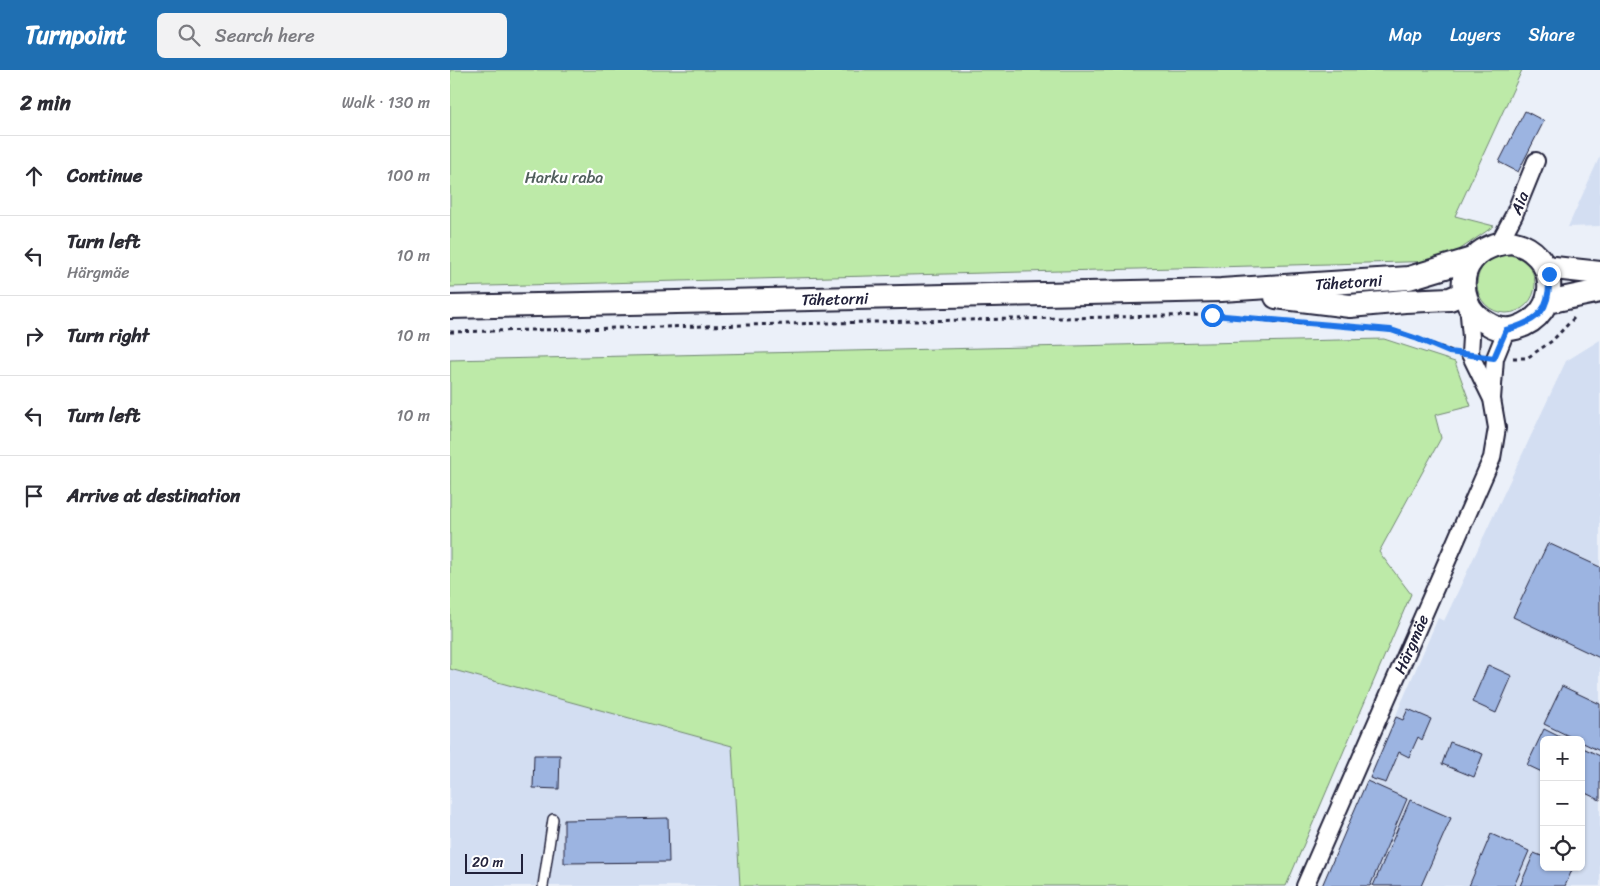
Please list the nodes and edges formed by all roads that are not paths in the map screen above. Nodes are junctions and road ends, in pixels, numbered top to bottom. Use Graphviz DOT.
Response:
graph roads {
  1 [pos="1536,161"];
  2 [pos="1499,243"];
  3 [pos="1472,259"];
  4 [pos="1545,267"];
  5 [pos="1600,273"];
  6 [pos="1221,290"];
  7 [pos="1600,291"];
  8 [pos="1466,299"];
  9 [pos="1547,302"];
  10 [pos="450,307"];
  11 [pos="1506,330"];
  12 [pos="1492,399"];
  13 [pos="553,819"];
  14 [pos="543,886"];
  15 [pos="1305,886"];
  1 -- 2 [label="street, Aia"];
  2 -- 3 [label="street"];
  2 -- 4 [label="street"];
  3 -- 6 [label="street, Tähetorni"];
  3 -- 8 [label="street"];
  4 -- 5 [label="street"];
  4 -- 9 [label="street"];
  6 -- 8 [label="street, Tähetorni"];
  6 -- 10 [label="street, Tähetorni"];
  7 -- 9 [label="street"];
  8 -- 11 [label="street"];
  8 -- 12 [label="street, Härgmäe"];
  9 -- 11 [label="street"];
  11 -- 12 [label="street, Härgmäe"];
  12 -- 15 [label="street, Härgmäe"];
  13 -- 14 [label="lane"];
}
